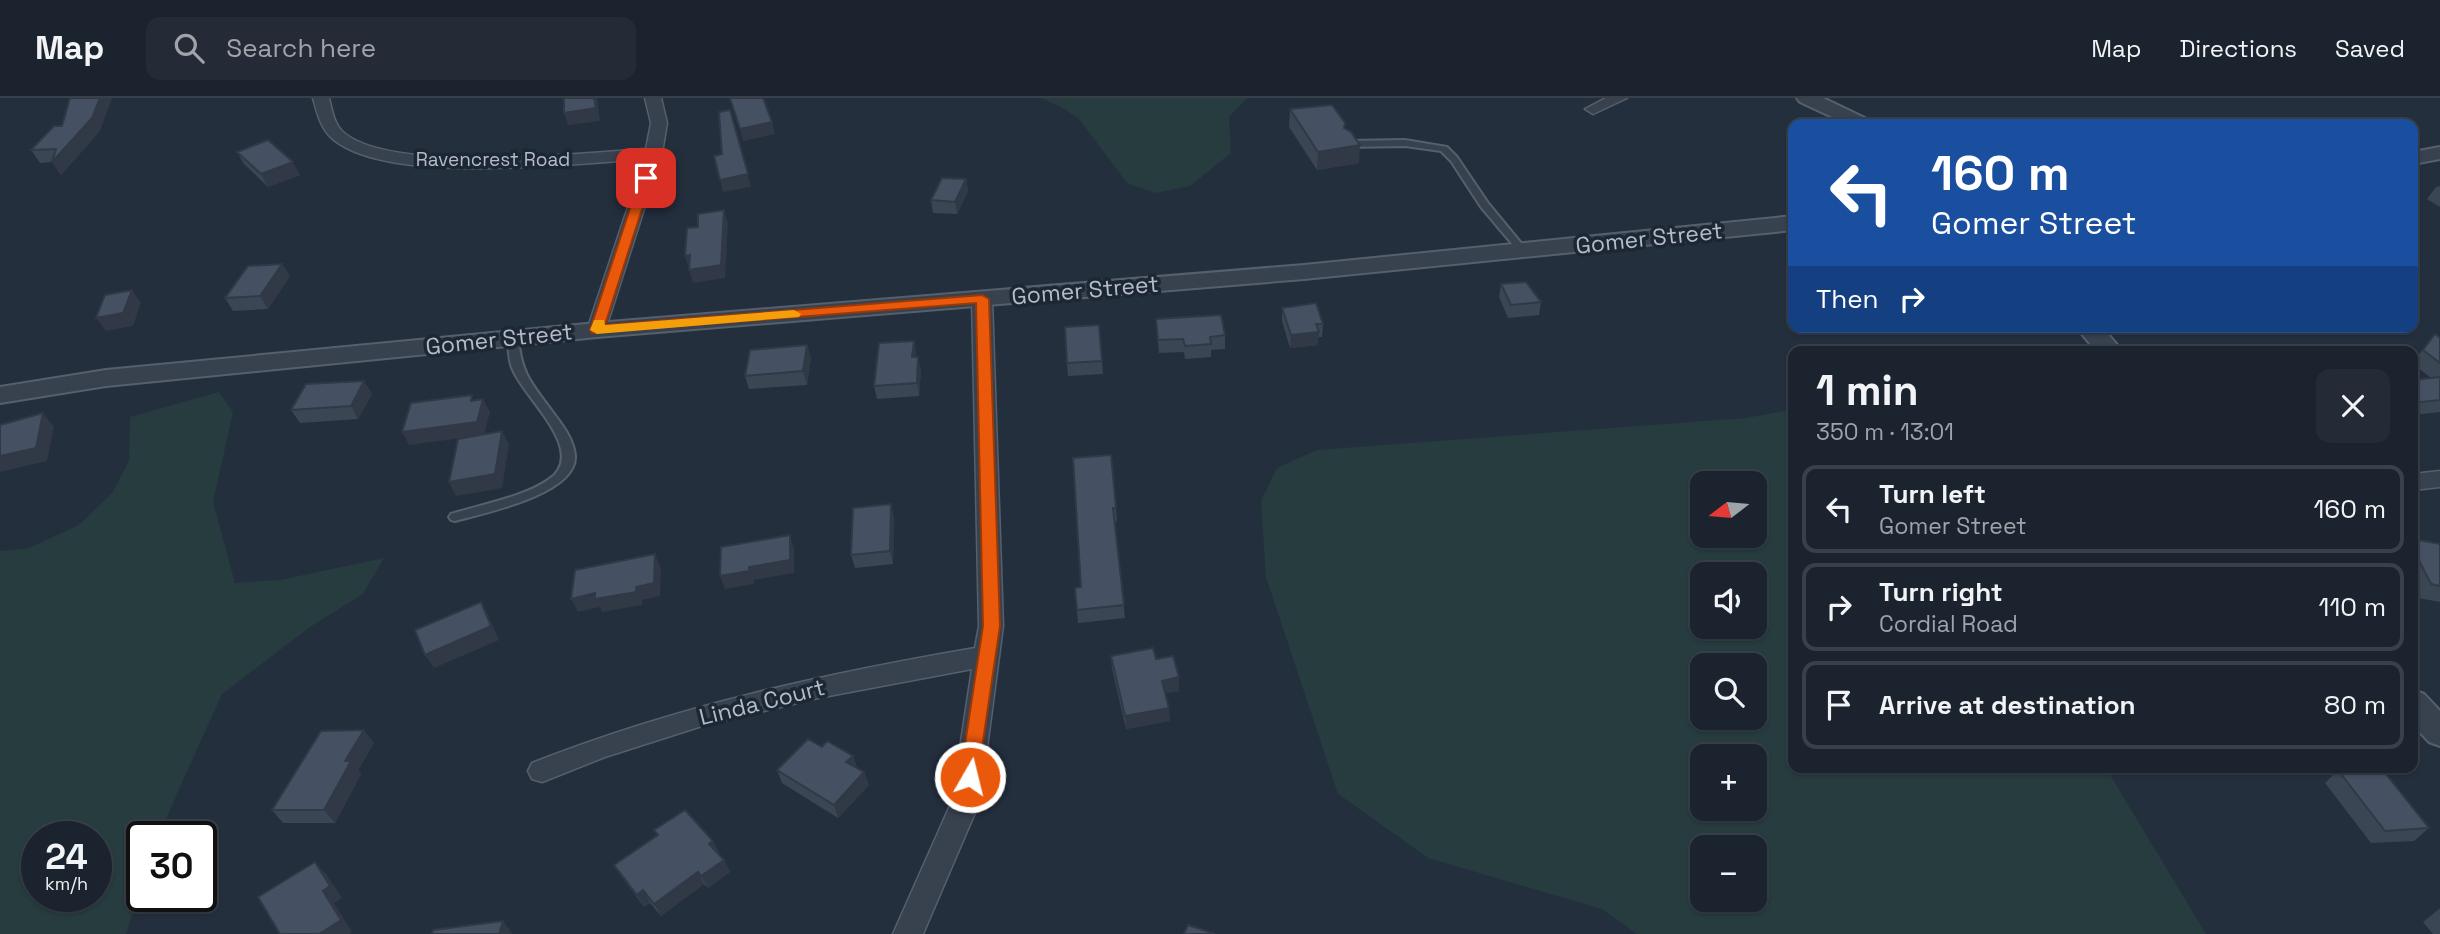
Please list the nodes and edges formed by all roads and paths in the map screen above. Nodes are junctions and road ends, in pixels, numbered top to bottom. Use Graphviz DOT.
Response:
graph roads {
  1 [pos="321,98"];
  2 [pos="653,98"];
  3 [pos="1619,98"];
  4 [pos="1807,98"];
  5 [pos="1593,109"];
  6 [pos="1851,119"];
  7 [pos="1348,144"];
  8 [pos="654,153"];
  9 [pos="2440,153"];
  10 [pos="2418,157"];
  11 [pos="1788,224"];
  12 [pos="1522,250"];
  13 [pos="982,299"];
  14 [pos="597,330"];
  15 [pos="2094,333"];
  16 [pos="513,338"];
  17 [pos="2105,346"];
  18 [pos="0,395"];
  19 [pos="2440,479"];
  20 [pos="2418,481"];
  21 [pos="455,517"];
  22 [pos="988,656"];
  23 [pos="2418,709"];
  24 [pos="2440,733"];
  25 [pos="542,771"];
  26 [pos="908,934"];
  1 -- 8 [label="street, Ravencrest Road"];
  2 -- 8 [label="street"];
  3 -- 5 [label="street"];
  4 -- 6 [label="street"];
  7 -- 12 [label="lane"];
  8 -- 14 [label="street"];
  9 -- 10 [label="street"];
  11 -- 12 [label="street, Gomer Street"];
  12 -- 13 [label="street, Gomer Street"];
  13 -- 14 [label="street, Gomer Street"];
  13 -- 22 [label="street"];
  14 -- 16 [label="street, Gomer Street"];
  15 -- 17 [label="street"];
  16 -- 18 [label="street, Gomer Street"];
  16 -- 21 [label="lane"];
  19 -- 20 [label="street"];
  22 -- 25 [label="street, Linda Court"];
  22 -- 26 [label="street"];
  23 -- 24 [label="street"];
}
